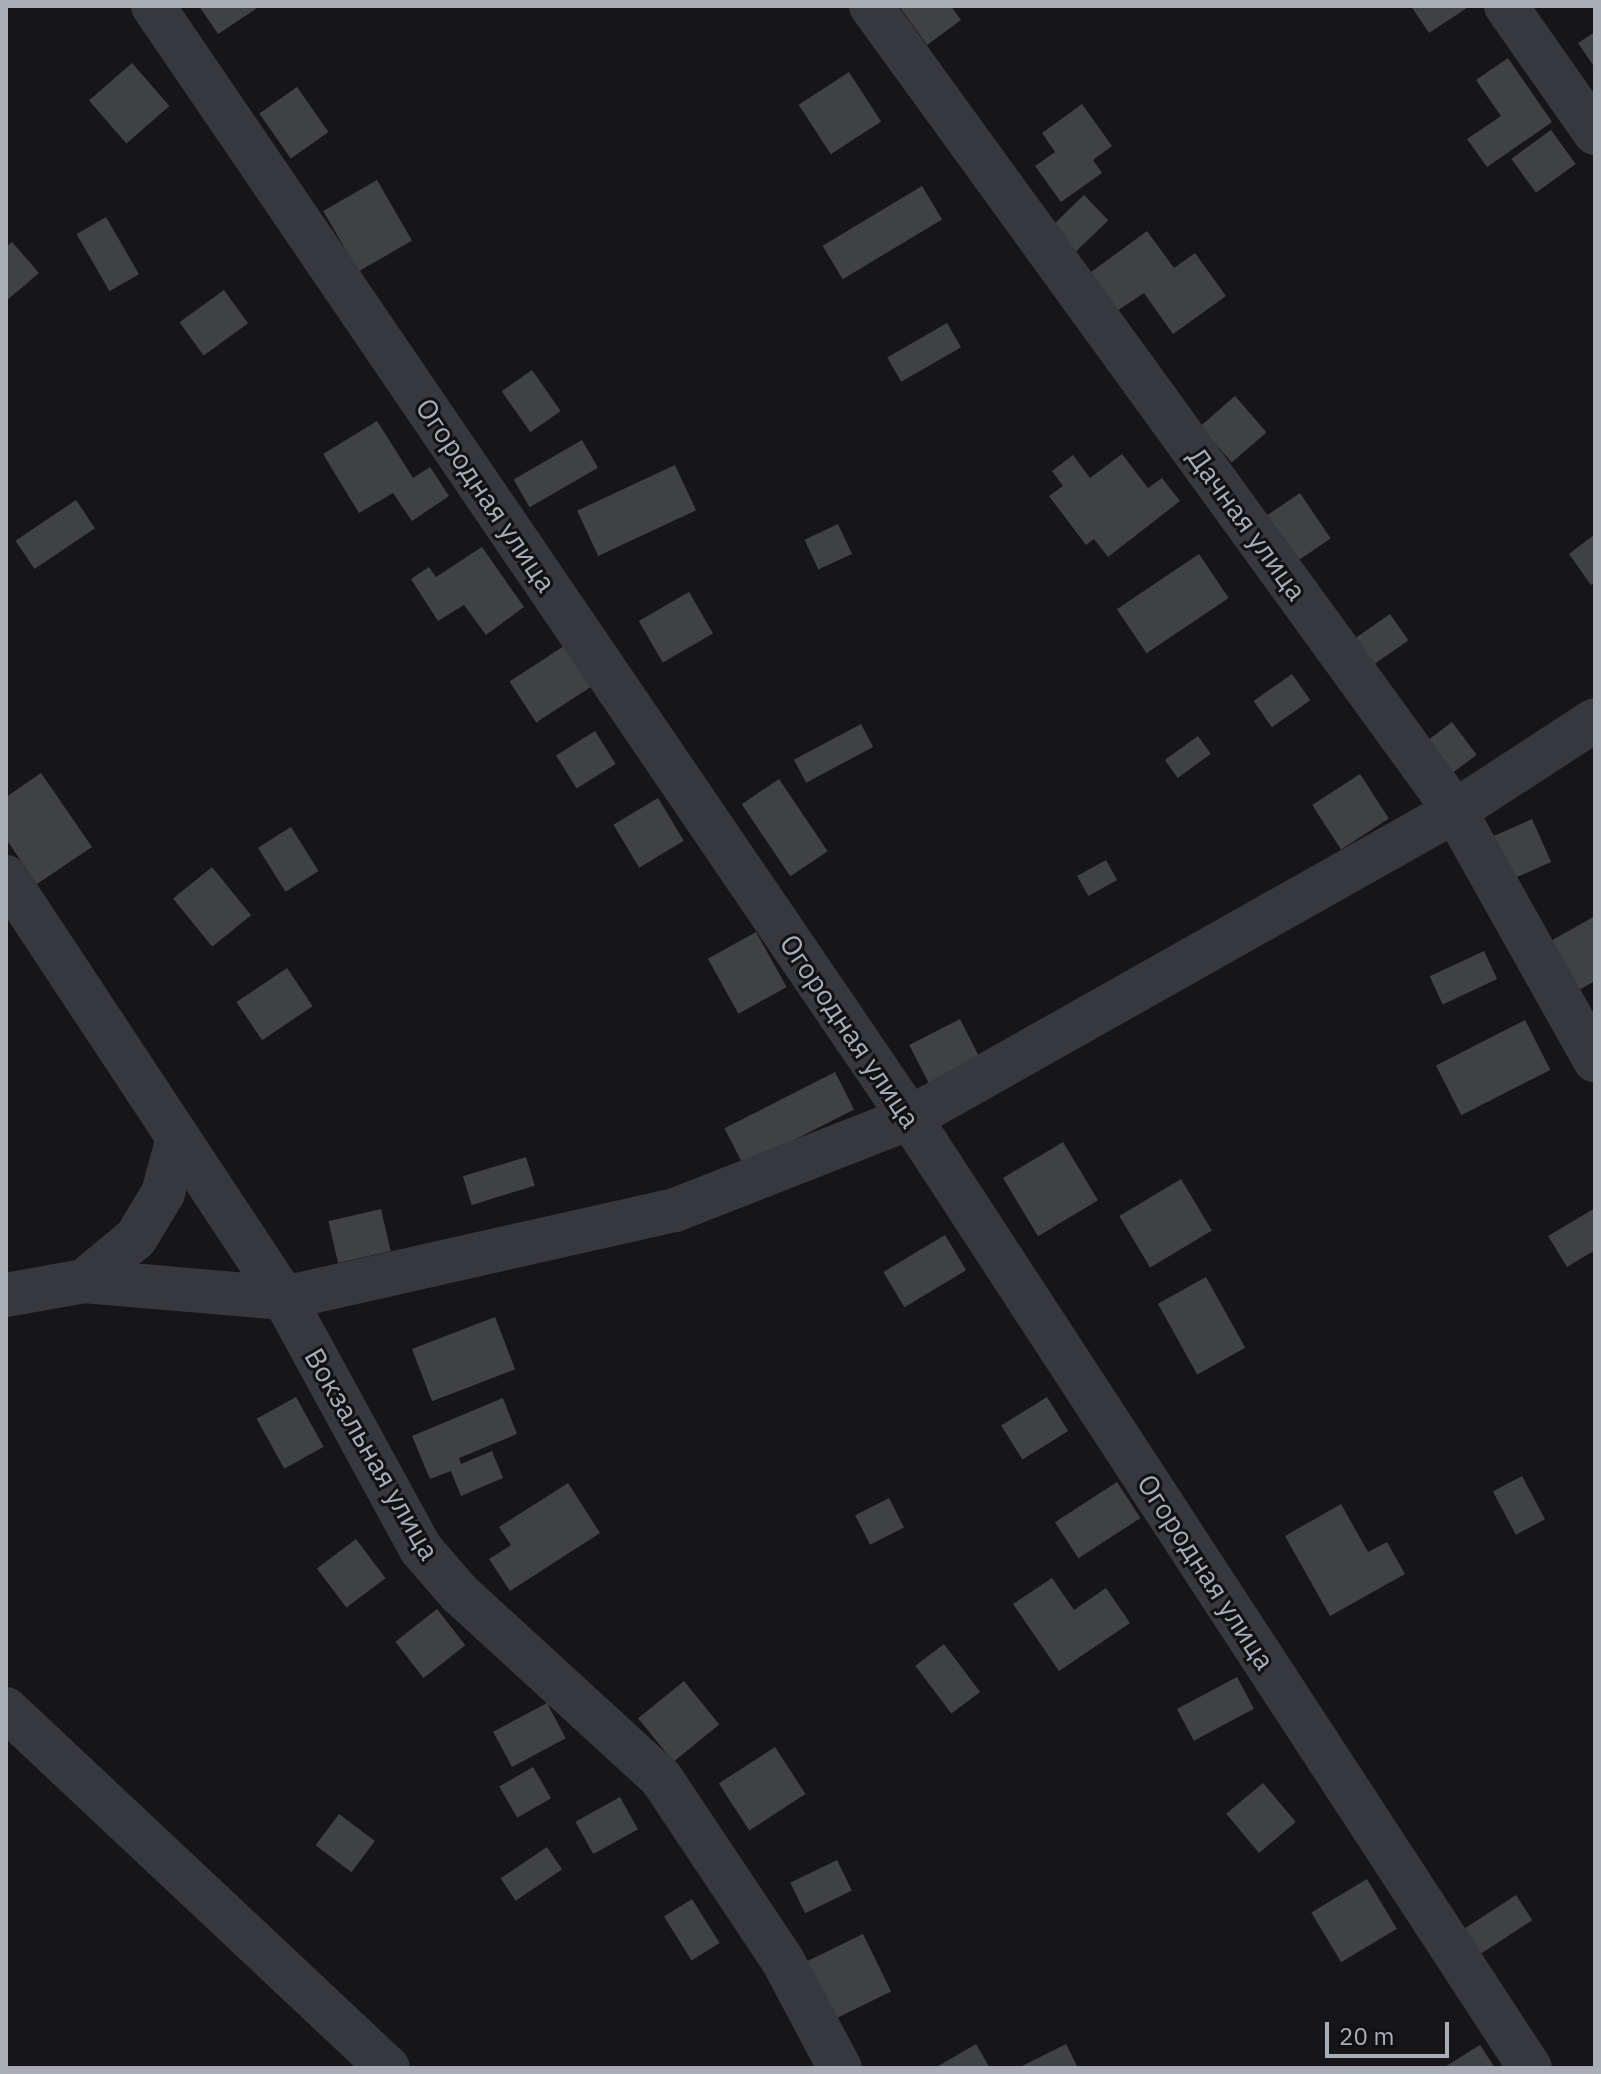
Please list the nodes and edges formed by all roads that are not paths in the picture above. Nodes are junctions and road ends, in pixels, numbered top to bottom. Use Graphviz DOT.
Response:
graph roads {
  1 [pos="153,6"];
  2 [pos="871,6"];
  3 [pos="1506,6"];
  4 [pos="1595,133"];
  5 [pos="1595,720"];
  6 [pos="1455,811"];
  7 [pos="6,877"];
  8 [pos="1595,1060"];
  9 [pos="910,1118"];
  10 [pos="178,1138"];
  11 [pos="84,1281"];
  12 [pos="6,1295"];
  13 [pos="284,1298"];
  14 [pos="6,1709"];
  15 [pos="388,2068"];
  16 [pos="840,2068"];
  17 [pos="1530,2068"];
  1 -- 9 [label="street, Огородная улица"];
  2 -- 6 [label="street, Дачная улица"];
  3 -- 4 [label="street"];
  5 -- 6 [label="street"];
  6 -- 8 [label="street, Дачная улица"];
  6 -- 9 [label="street"];
  7 -- 10 [label="street, Вокзальная улица"];
  9 -- 13 [label="street"];
  9 -- 17 [label="street, Огородная улица"];
  10 -- 11 [label="street"];
  10 -- 13 [label="street, Вокзальная улица"];
  11 -- 12 [label="street"];
  11 -- 13 [label="street"];
  13 -- 16 [label="street, Вокзальная улица"];
  14 -- 15 [label="street"];
}
